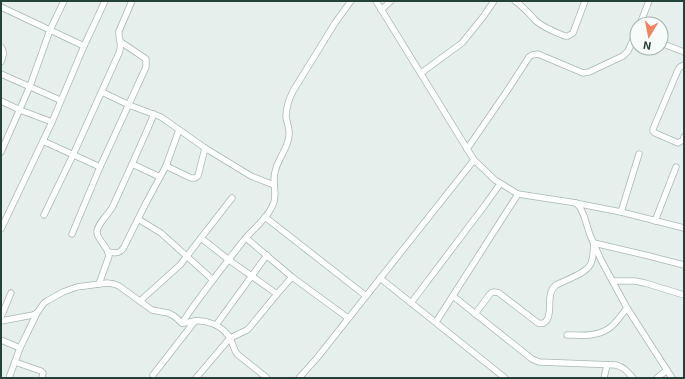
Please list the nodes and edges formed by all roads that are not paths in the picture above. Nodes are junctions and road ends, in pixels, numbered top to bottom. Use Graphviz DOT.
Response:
graph roads {
  1 [pos="64,1"];
  2 [pos="105,1"];
  3 [pos="132,1"];
  4 [pos="351,1"];
  5 [pos="376,1"];
  6 [pos="391,1"];
  7 [pos="494,1"];
  8 [pos="515,1"];
  9 [pos="585,1"];
  10 [pos="649,1"];
  11 [pos="1,7"];
  12 [pos="382,10"];
  13 [pos="643,16"];
  14 [pos="50,30"];
  15 [pos="121,42"];
  16 [pos="84,46"];
  17 [pos="669,46"];
  18 [pos="1,47"];
  19 [pos="629,49"];
  20 [pos="684,52"];
  21 [pos="1,62"];
  22 [pos="684,66"];
  23 [pos="421,73"];
  24 [pos="1,74"];
  25 [pos="30,86"];
  26 [pos="102,92"];
  27 [pos="60,100"];
  28 [pos="1,101"];
  29 [pos="128,105"];
  30 [pos="20,110"];
  31 [pos="154,114"];
  32 [pos="52,122"];
  33 [pos="179,130"];
  34 [pos="684,137"];
  35 [pos="43,141"];
  36 [pos="206,148"];
  37 [pos="467,149"];
  38 [pos="1,152"];
  39 [pos="639,154"];
  40 [pos="73,155"];
  41 [pos="474,160"];
  42 [pos="132,164"];
  43 [pos="166,166"];
  44 [pos="100,167"];
  45 [pos="676,167"];
  46 [pos="160,177"];
  47 [pos="500,184"];
  48 [pos="274,185"];
  49 [pos="518,194"];
  50 [pos="232,198"];
  51 [pos="576,203"];
  52 [pos="621,212"];
  53 [pos="44,215"];
  54 [pos="265,218"];
  55 [pos="138,219"];
  56 [pos="655,221"];
  57 [pos="1,228"];
  58 [pos="684,228"];
  59 [pos="72,234"];
  60 [pos="201,238"];
  61 [pos="246,238"];
  62 [pos="594,243"];
  63 [pos="108,252"];
  64 [pos="267,255"];
  65 [pos="186,256"];
  66 [pos="229,260"];
  67 [pos="684,266"];
  68 [pos="252,276"];
  69 [pos="292,277"];
  70 [pos="380,278"];
  71 [pos="214,280"];
  72 [pos="613,281"];
  73 [pos="98,284"];
  74 [pos="11,293"];
  75 [pos="277,294"];
  76 [pos="684,295"];
  77 [pos="366,296"];
  78 [pos="453,296"];
  79 [pos="140,301"];
  80 [pos="411,303"];
  81 [pos="627,308"];
  82 [pos="37,313"];
  83 [pos="475,314"];
  84 [pos="1,317"];
  85 [pos="348,318"];
  86 [pos="1,321"];
  87 [pos="195,321"];
  88 [pos="436,322"];
  89 [pos="182,323"];
  90 [pos="216,325"];
  91 [pos="567,335"];
  92 [pos="230,338"];
  93 [pos="1,340"];
  94 [pos="20,348"];
  95 [pos="15,362"];
  96 [pos="607,365"];
  97 [pos="667,370"];
  98 [pos="153,376"];
  99 [pos="10,378"];
  100 [pos="42,378"];
  101 [pos="196,378"];
  102 [pos="267,378"];
  103 [pos="299,378"];
  104 [pos="505,378"];
  105 [pos="604,378"];
  106 [pos="633,378"];
  107 [pos="657,378"];
  108 [pos="672,378"];
  1 -- 14 [label="street"];
  2 -- 16 [label="street"];
  3 -- 15 [label="street"];
  4 -- 48 [label="street"];
  5 -- 12 [label="street"];
  6 -- 12 [label="street"];
  7 -- 23 [label="street"];
  8 -- 9 [label="street"];
  10 -- 13 [label="street"];
  11 -- 14 [label="street"];
  12 -- 23 [label="street"];
  14 -- 16 [label="street"];
  14 -- 25 [label="street"];
  15 -- 26 [label="street"];
  15 -- 29 [label="street"];
  16 -- 27 [label="street"];
  17 -- 20 [label="street"];
  18 -- 21 [label="street"];
  19 -- 37 [label="street"];
  22 -- 34 [label="street"];
  23 -- 37 [label="street"];
  24 -- 25 [label="street"];
  25 -- 27 [label="street"];
  25 -- 30 [label="street"];
  26 -- 29 [label="street"];
  26 -- 40 [label="street"];
  27 -- 32 [label="street"];
  28 -- 30 [label="street"];
  29 -- 31 [label="street"];
  29 -- 44 [label="street"];
  30 -- 32 [label="street"];
  30 -- 38 [label="street"];
  31 -- 33 [label="street"];
  31 -- 42 [label="street"];
  32 -- 35 [label="street"];
  33 -- 36 [label="street"];
  33 -- 43 [label="street"];
  35 -- 40 [label="street"];
  35 -- 57 [label="street"];
  36 -- 43 [label="street"];
  36 -- 48 [label="street"];
  37 -- 41 [label="street"];
  39 -- 52 [label="street"];
  40 -- 44 [label="street"];
  40 -- 53 [label="street"];
  41 -- 47 [label="street"];
  41 -- 70 [label="street"];
  42 -- 46 [label="street"];
  42 -- 63 [label="street"];
  43 -- 46 [label="street"];
  44 -- 59 [label="street"];
  45 -- 56 [label="street"];
  46 -- 55 [label="street"];
  47 -- 49 [label="street"];
  47 -- 80 [label="street"];
  48 -- 54 [label="street"];
  49 -- 51 [label="street"];
  49 -- 78 [label="street"];
  50 -- 60 [label="street"];
  51 -- 52 [label="street"];
  51 -- 62 [label="street"];
  52 -- 56 [label="street"];
  54 -- 61 [label="street"];
  54 -- 77 [label="street"];
  55 -- 63 [label="street"];
  55 -- 65 [label="street"];
  56 -- 58 [label="street"];
  60 -- 65 [label="street"];
  60 -- 66 [label="street"];
  61 -- 64 [label="street"];
  61 -- 66 [label="street"];
  62 -- 67 [label="street"];
  62 -- 72 [label="street"];
  62 -- 83 [label="street"];
  63 -- 73 [label="street"];
  64 -- 68 [label="street"];
  64 -- 69 [label="street"];
  65 -- 71 [label="street"];
  65 -- 79 [label="street"];
  66 -- 68 [label="street"];
  66 -- 71 [label="street"];
  68 -- 75 [label="street"];
  68 -- 90 [label="street"];
  69 -- 75 [label="street"];
  69 -- 85 [label="street"];
  70 -- 77 [label="street"];
  70 -- 80 [label="street"];
  71 -- 89 [label="street"];
  72 -- 76 [label="street"];
  72 -- 81 [label="street"];
  73 -- 79 [label="street"];
  73 -- 82 [label="street"];
  74 -- 84 [label="street"];
  75 -- 92 [label="street"];
  77 -- 85 [label="street"];
  78 -- 83 [label="street"];
  78 -- 88 [label="street"];
  79 -- 89 [label="street"];
  80 -- 88 [label="street"];
  81 -- 91 [label="street"];
  81 -- 97 [label="street"];
  82 -- 86 [label="street"];
  82 -- 94 [label="street"];
  83 -- 96 [label="street"];
  85 -- 103 [label="street"];
  87 -- 89 [label="street"];
  87 -- 90 [label="street"];
  87 -- 98 [label="street"];
  88 -- 104 [label="street"];
  90 -- 92 [label="street"];
  92 -- 101 [label="street"];
  92 -- 102 [label="street"];
  93 -- 94 [label="street"];
  94 -- 95 [label="street"];
  95 -- 99 [label="street"];
  95 -- 100 [label="street"];
  96 -- 105 [label="street"];
  96 -- 106 [label="street"];
  97 -- 107 [label="street"];
  97 -- 108 [label="street"];
}
